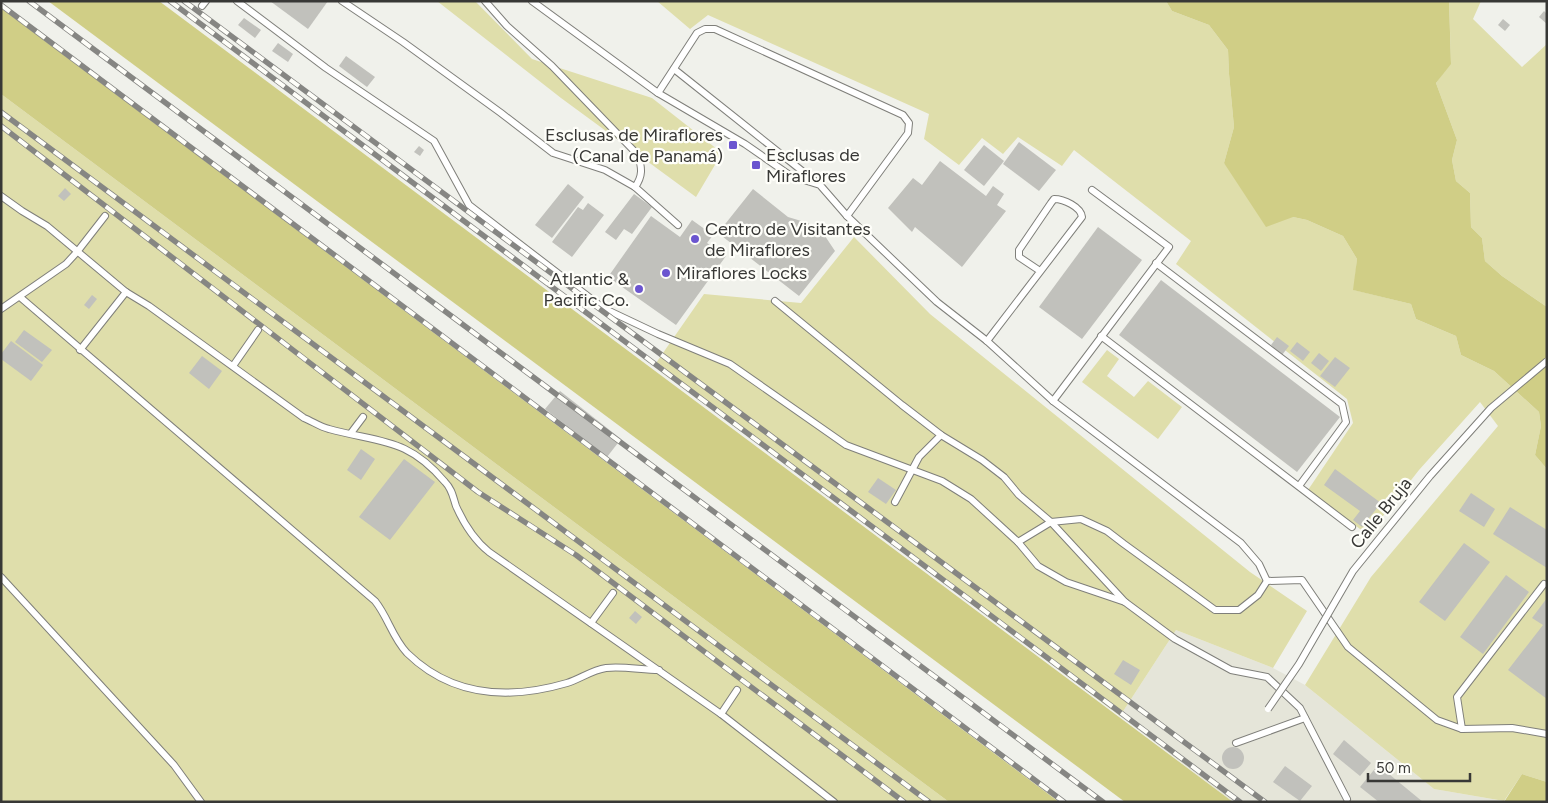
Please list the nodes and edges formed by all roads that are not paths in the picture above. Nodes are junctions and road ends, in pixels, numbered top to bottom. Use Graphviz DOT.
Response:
graph roads {
  1 [pos="237,1"];
  2 [pos="342,1"];
  3 [pos="484,1"];
  4 [pos="532,1"];
  5 [pos="674,69"];
  6 [pos="658,93"];
  7 [pos="820,185"];
  8 [pos="634,187"];
  9 [pos="1092,190"];
  10 [pos="1,196"];
  11 [pos="105,216"];
  12 [pos="847,216"];
  13 [pos="678,225"];
  14 [pos="77,252"];
  15 [pos="1156,263"];
  16 [pos="1040,271"];
  17 [pos="126,292"];
  18 [pos="20,297"];
  19 [pos="776,301"];
  20 [pos="1,309"];
  21 [pos="258,330"];
  22 [pos="1101,336"];
  23 [pos="987,341"];
  24 [pos="80,350"];
  25 [pos="1547,360"];
  26 [pos="233,366"];
  27 [pos="1053,401"];
  28 [pos="363,417"];
  29 [pos="351,433"];
  30 [pos="941,435"];
  31 [pos="912,470"];
  32 [pos="1299,486"];
  33 [pos="895,502"];
  34 [pos="1051,522"];
  35 [pos="1352,527"];
  36 [pos="1018,542"];
  37 [pos="1,577"];
  38 [pos="1267,581"];
  39 [pos="1544,584"];
  40 [pos="613,593"];
  41 [pos="1125,602"];
  42 [pos="590,623"];
  43 [pos="660,670"];
  44 [pos="737,690"];
  45 [pos="1268,709"];
  46 [pos="721,714"];
  47 [pos="1305,718"];
  48 [pos="1462,729"];
  49 [pos="1547,734"];
  50 [pos="1236,743"];
  51 [pos="1347,799"];
  52 [pos="201,802"];
  53 [pos="834,802"];
  1 -- 31 [label="lane"];
  2 -- 8 [label="lane"];
  3 -- 8 [label="lane"];
  4 -- 6 [label="lane"];
  5 -- 6 [label="lane"];
  5 -- 7 [label="lane"];
  5 -- 12 [label="lane"];
  6 -- 7 [label="lane"];
  7 -- 12 [label="lane"];
  8 -- 13 [label="lane"];
  9 -- 15 [label="lane"];
  10 -- 14 [label="lane"];
  11 -- 14 [label="lane"];
  12 -- 23 [label="lane"];
  14 -- 17 [label="lane"];
  14 -- 18 [label="lane"];
  15 -- 22 [label="lane"];
  15 -- 32 [label="lane"];
  16 -- 16 [label="lane"];
  16 -- 23 [label="lane"];
  17 -- 24 [label="lane"];
  17 -- 26 [label="lane"];
  18 -- 20 [label="lane"];
  18 -- 24 [label="lane"];
  19 -- 30 [label="lane"];
  21 -- 26 [label="lane"];
  22 -- 27 [label="lane"];
  22 -- 32 [label="lane"];
  23 -- 27 [label="lane"];
  24 -- 43 [label="lane"];
  25 -- 45 [label="lane, Calle Bruja, bridge"];
  26 -- 29 [label="lane"];
  27 -- 38 [label="lane"];
  28 -- 29 [label="lane"];
  29 -- 42 [label="lane"];
  30 -- 31 [label="lane"];
  30 -- 34 [label="lane"];
  31 -- 33 [label="lane"];
  31 -- 36 [label="lane"];
  32 -- 35 [label="lane"];
  34 -- 36 [label="lane"];
  34 -- 38 [label="lane"];
  34 -- 41 [label="lane"];
  36 -- 41 [label="lane"];
  37 -- 52 [label="lane"];
  38 -- 48 [label="lane"];
  39 -- 48 [label="lane"];
  40 -- 42 [label="lane"];
  41 -- 47 [label="lane"];
  42 -- 43 [label="lane"];
  43 -- 46 [label="lane"];
  44 -- 46 [label="lane"];
  46 -- 53 [label="lane"];
  47 -- 50 [label="lane"];
  47 -- 51 [label="lane"];
  48 -- 49 [label="lane"];
}
